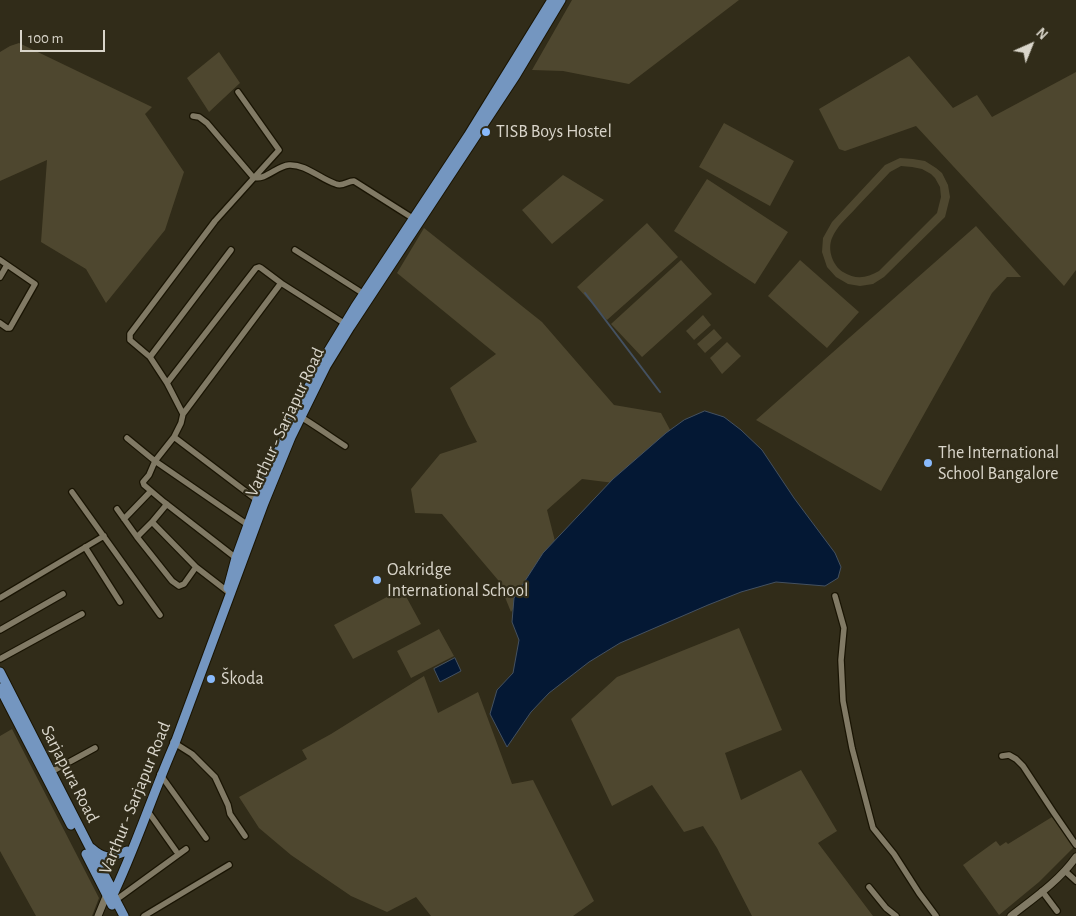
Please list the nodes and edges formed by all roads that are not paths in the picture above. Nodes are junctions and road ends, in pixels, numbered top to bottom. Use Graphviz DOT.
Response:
graph roads {
  1 [pos="552,0"];
  2 [pos="561,0"];
  3 [pos="238,92"];
  4 [pos="193,116"];
  5 [pos="255,177"];
  6 [pos="414,219"];
  7 [pos="231,250"];
  8 [pos="295,250"];
  9 [pos="0,260"];
  10 [pos="7,265"];
  11 [pos="0,277"];
  12 [pos="281,282"];
  13 [pos="364,294"];
  14 [pos="0,323"];
  15 [pos="347,325"];
  16 [pos="150,358"];
  17 [pos="168,383"];
  18 [pos="183,414"];
  19 [pos="298,416"];
  20 [pos="174,437"];
  21 [pos="127,438"];
  22 [pos="345,446"];
  23 [pos="155,461"];
  24 [pos="151,490"];
  25 [pos="72,492"];
  26 [pos="257,500"];
  27 [pos="167,504"];
  28 [pos="117,509"];
  29 [pos="124,519"];
  30 [pos="152,522"];
  31 [pos="248,525"];
  32 [pos="104,536"];
  33 [pos="137,537"];
  34 [pos="85,547"];
  35 [pos="236,558"];
  36 [pos="196,567"];
  37 [pos="227,591"];
  38 [pos="63,594"];
  39 [pos="835,596"];
  40 [pos="0,598"];
  41 [pos="120,602"];
  42 [pos="82,614"];
  43 [pos="160,616"];
  44 [pos="0,630"];
  45 [pos="0,659"];
  46 [pos="0,672"];
  47 [pos="0,688"];
  48 [pos="173,742"];
  49 [pos="95,748"];
  50 [pos="1002,756"];
  51 [pos="51,772"];
  52 [pos="160,774"];
  53 [pos="147,810"];
  54 [pos="245,836"];
  55 [pos="206,838"];
  56 [pos="1076,845"];
  57 [pos="89,846"];
  58 [pos="186,849"];
  59 [pos="127,851"];
  60 [pos="176,851"];
  61 [pos="1076,857"];
  62 [pos="229,864"];
  63 [pos="1065,871"];
  64 [pos="1076,882"];
  65 [pos="869,888"];
  66 [pos="1042,891"];
  67 [pos="112,895"];
  68 [pos="1057,910"];
  69 [pos="122,915"];
  70 [pos="98,916"];
  71 [pos="144,916"];
  72 [pos="896,916"];
  73 [pos="936,916"];
  74 [pos="1011,916"];
  1 -- 6 [label="main road, Varthur - Sarjapur Road"];
  2 -- 15 [label="main road, Varthur - Sarjapur Road"];
  3 -- 5 [label="street"];
  4 -- 5 [label="street"];
  5 -- 6 [label="street"];
  5 -- 16 [label="street"];
  6 -- 13 [label="main road, Varthur - Sarjapur Road"];
  7 -- 16 [label="street"];
  8 -- 13 [label="street"];
  9 -- 10 [label="street"];
  10 -- 11 [label="street"];
  10 -- 14 [label="street"];
  12 -- 15 [label="street"];
  12 -- 17 [label="street"];
  12 -- 18 [label="street"];
  13 -- 15 [label="main road, Varthur - Sarjapur Road"];
  15 -- 19 [label="main road, Varthur - Sarjapur Road"];
  16 -- 17 [label="street"];
  17 -- 18 [label="street"];
  18 -- 20 [label="street"];
  19 -- 22 [label="street"];
  19 -- 26 [label="main road, Varthur - Sarjapur Road"];
  19 -- 48 [label="main road, Varthur - Sarjapur Road"];
  20 -- 23 [label="street"];
  20 -- 26 [label="street"];
  21 -- 23 [label="street"];
  23 -- 24 [label="street"];
  23 -- 31 [label="street"];
  24 -- 27 [label="street"];
  24 -- 29 [label="street"];
  25 -- 32 [label="street"];
  26 -- 31 [label="main road, Varthur - Sarjapur Road"];
  27 -- 30 [label="street"];
  27 -- 35 [label="street"];
  28 -- 29 [label="street"];
  29 -- 33 [label="street"];
  30 -- 33 [label="street"];
  30 -- 36 [label="street"];
  31 -- 35 [label="main road, Varthur - Sarjapur Road"];
  32 -- 34 [label="street"];
  32 -- 43 [label="street"];
  33 -- 36 [label="street"];
  34 -- 40 [label="street"];
  34 -- 41 [label="street"];
  35 -- 37 [label="main road, Varthur - Sarjapur Road"];
  36 -- 37 [label="street"];
  37 -- 48 [label="main road, Varthur - Sarjapur Road"];
  38 -- 44 [label="street"];
  39 -- 73 [label="street"];
  42 -- 45 [label="street"];
  46 -- 51 [label="main road, Sarjapura Road"];
  47 -- 67 [label="main road, Sarjapura Road"];
  48 -- 52 [label="main road, Varthur - Sarjapur Road"];
  48 -- 54 [label="street"];
  49 -- 51 [label="street"];
  50 -- 56 [label="street"];
  51 -- 57 [label="main road, Sarjapura Road"];
  52 -- 53 [label="main road, Varthur - Sarjapur Road"];
  52 -- 55 [label="street"];
  52 -- 59 [label="main road, Varthur - Sarjapur Road"];
  53 -- 60 [label="street"];
  53 -- 67 [label="main road, Varthur - Sarjapur Road"];
  57 -- 59 [label="main road"];
  57 -- 67 [label="main road, Sarjapura Road"];
  58 -- 67 [label="street"];
  59 -- 67 [label="main road, Varthur - Sarjapur Road"];
  61 -- 63 [label="street"];
  62 -- 71 [label="street"];
  63 -- 64 [label="street"];
  63 -- 66 [label="street"];
  65 -- 72 [label="street"];
  66 -- 68 [label="street"];
  66 -- 74 [label="street"];
  67 -- 69 [label="main road, Sarjapura Road"];
  67 -- 70 [label="street"];
}
